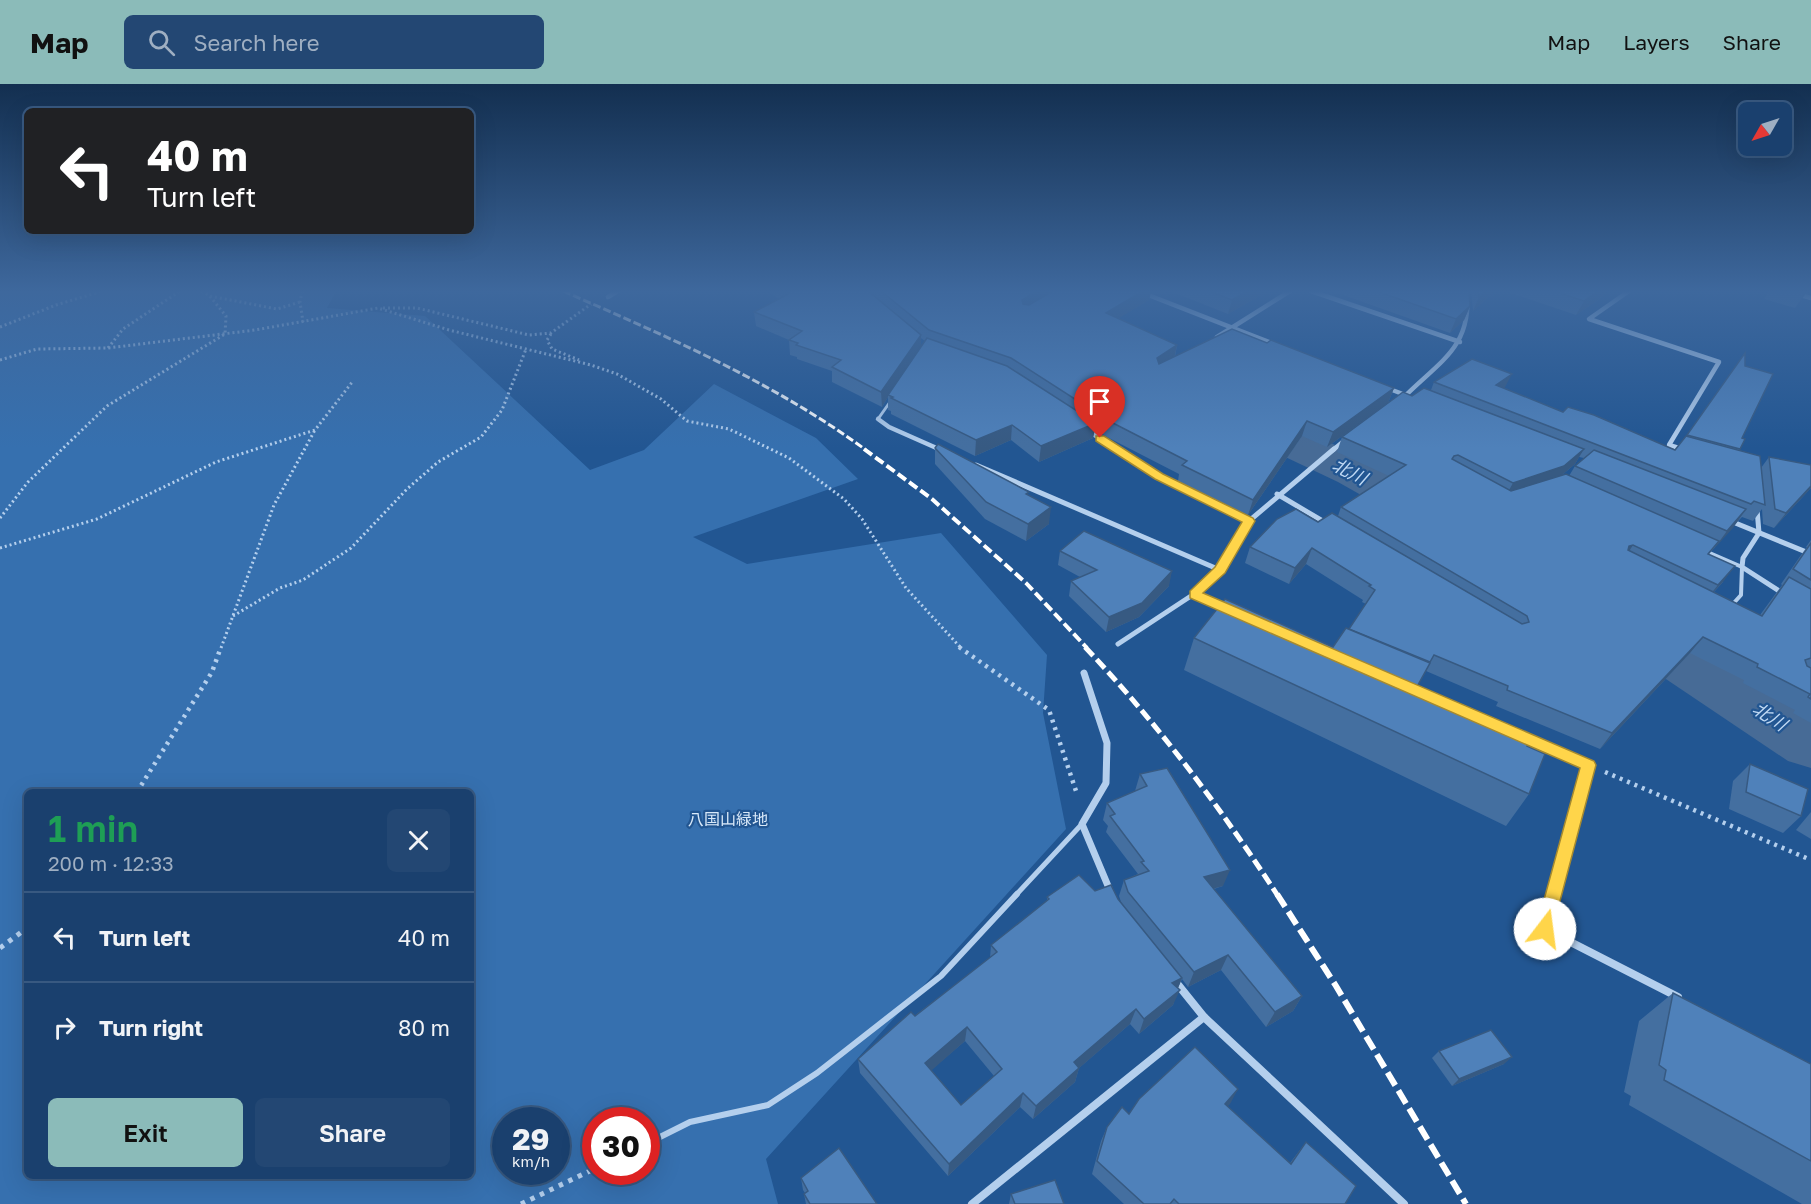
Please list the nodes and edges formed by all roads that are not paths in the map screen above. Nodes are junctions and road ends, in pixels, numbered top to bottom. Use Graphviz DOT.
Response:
graph roads {
  1 [pos="1271,343"];
  2 [pos="1459,343"];
  3 [pos="1662,343"];
  4 [pos="1286,349"];
  5 [pos="1384,387"];
  6 [pos="896,393"];
  7 [pos="1407,395"];
  8 [pos="1418,399"];
  9 [pos="1398,402"];
  10 [pos="878,419"];
  11 [pos="1080,425"];
  12 [pos="1353,433"];
  13 [pos="1690,451"];
  14 [pos="953,455"];
  15 [pos="964,460"];
  16 [pos="1277,494"];
  17 [pos="1756,501"];
  18 [pos="1726,520"];
  19 [pos="1249,521"];
  20 [pos="1337,530"];
  21 [pos="1759,533"];
  22 [pos="1698,548"];
  23 [pos="1811,554"];
  24 [pos="1742,567"];
  25 [pos="1220,570"];
  26 [pos="1194,594"];
  27 [pos="1792,598"];
  28 [pos="1729,608"];
  29 [pos="1238,614"];
  30 [pos="1118,644"];
  31 [pos="1084,673"];
  32 [pos="1512,732"];
  33 [pos="1084,821"];
  34 [pos="1114,900"];
  35 [pos="1168,973"];
  36 [pos="1683,1000"];
  37 [pos="1204,1017"];
  38 [pos="660,1137"];
  39 [pos="1401,1203"];
  40 [pos="972,1204"];
  1 -- 4 [label="street"];
  2 -- 7 [label="street"];
  3 -- 13 [label="street"];
  5 -- 7 [label="street"];
  6 -- 10 [label="lane"];
  7 -- 8 [label="street"];
  7 -- 9 [label="street"];
  10 -- 14 [label="street"];
  11 -- 19 [label="street"];
  12 -- 16 [label="street"];
  15 -- 25 [label="street"];
  16 -- 19 [label="street"];
  16 -- 20 [label="street"];
  17 -- 21 [label="street"];
  18 -- 21 [label="street"];
  19 -- 25 [label="street"];
  21 -- 23 [label="street"];
  21 -- 24 [label="street"];
  22 -- 24 [label="lane"];
  24 -- 27 [label="street"];
  24 -- 28 [label="lane"];
  25 -- 26 [label="street"];
  26 -- 29 [label="street"];
  26 -- 30 [label="street"];
  31 -- 33 [label="street"];
  32 -- 36 [label="street"];
  33 -- 34 [label="street"];
  33 -- 38 [label="lane"];
  35 -- 37 [label="street"];
  37 -- 39 [label="street"];
  37 -- 40 [label="street"];
}
